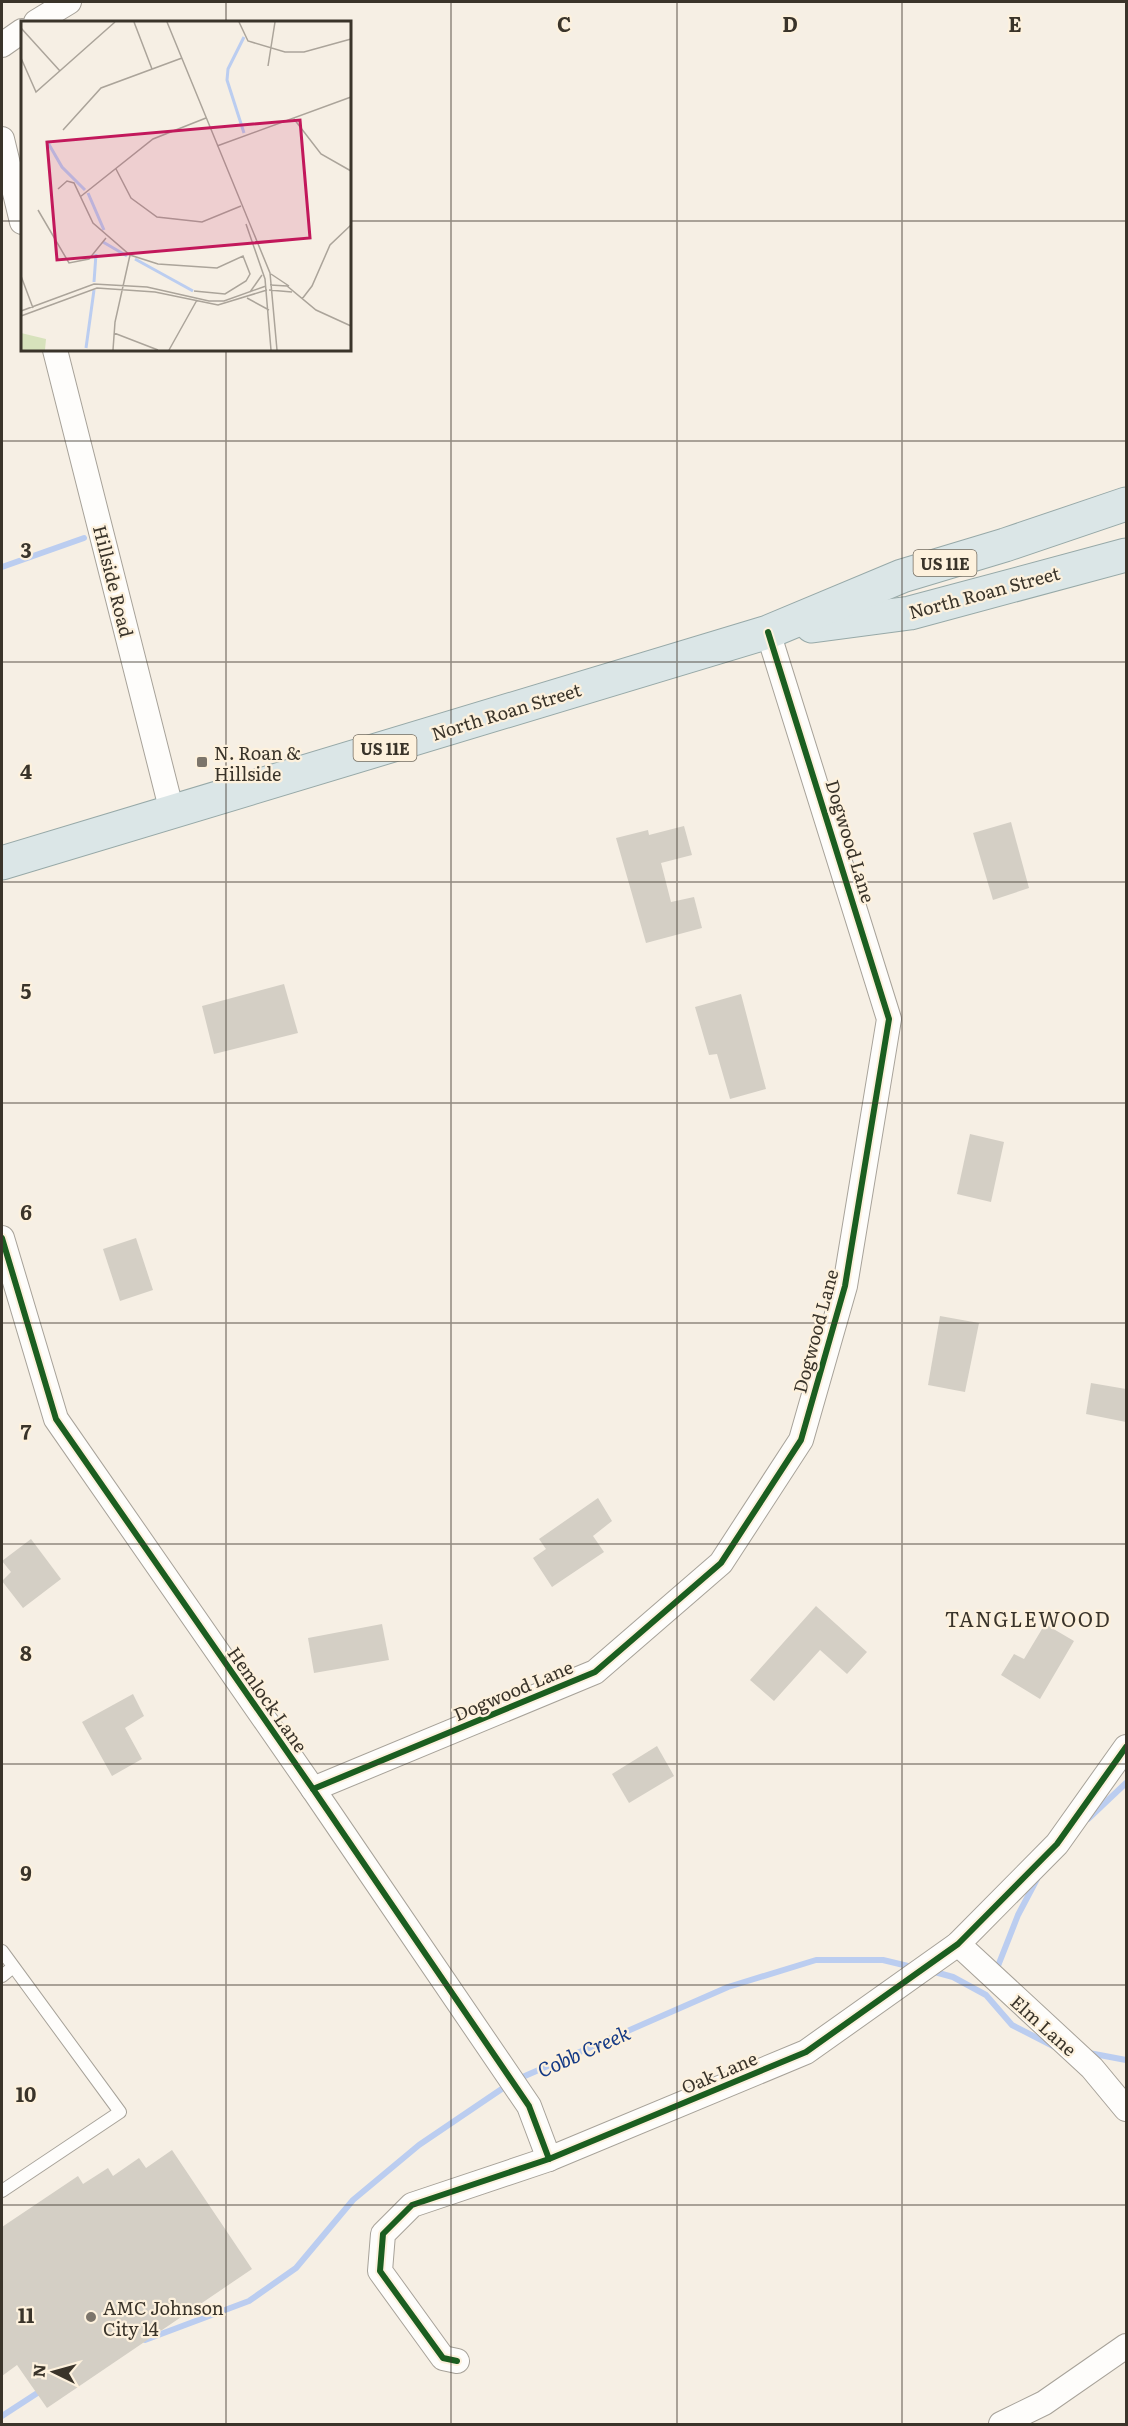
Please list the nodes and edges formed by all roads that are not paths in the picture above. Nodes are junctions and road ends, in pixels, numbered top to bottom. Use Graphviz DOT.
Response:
graph roads {
  1 [pos="69,2"];
  2 [pos="38,21"];
  3 [pos="21,33"];
  4 [pos="2,45"];
  5 [pos="2,139"];
  6 [pos="21,218"];
  7 [pos="55,351"];
  8 [pos="1126,504"];
  9 [pos="1126,555"];
  10 [pos="768,632"];
  11 [pos="172,812"];
  12 [pos="2,863"];
  13 [pos="2,1238"];
  14 [pos="1126,1748"];
  15 [pos="313,1789"];
  16 [pos="958,1944"];
  17 [pos="2,1951"];
  18 [pos="13,1967"];
  19 [pos="2,1976"];
  20 [pos="1126,2109"];
  21 [pos="549,2159"];
  22 [pos="2,2192"];
  23 [pos="1126,2346"];
  24 [pos="457,2361"];
  25 [pos="1001,2424"];
  1 -- 2 [label="street"];
  3 -- 4 [label="street"];
  5 -- 6 [label="street"];
  7 -- 11 [label="street, Hillside Road"];
  8 -- 10 [label="main road, North Roan Street / US 11E"];
  9 -- 10 [label="main road, North Roan Street / US 11E"];
  10 -- 11 [label="main road, North Roan Street / US 11E"];
  10 -- 15 [label="street, Dogwood Lane"];
  11 -- 12 [label="main road, North Roan Street / US 11E"];
  13 -- 15 [label="street, Hemlock Lane"];
  14 -- 16 [label="street, Oak Lane"];
  15 -- 21 [label="street, Hemlock Lane"];
  16 -- 20 [label="street, Elm Lane"];
  16 -- 21 [label="street, Oak Lane"];
  17 -- 18 [label="lane"];
  18 -- 19 [label="lane"];
  18 -- 22 [label="lane"];
  21 -- 24 [label="street, Oak Lane"];
  23 -- 25 [label="street"];
}
